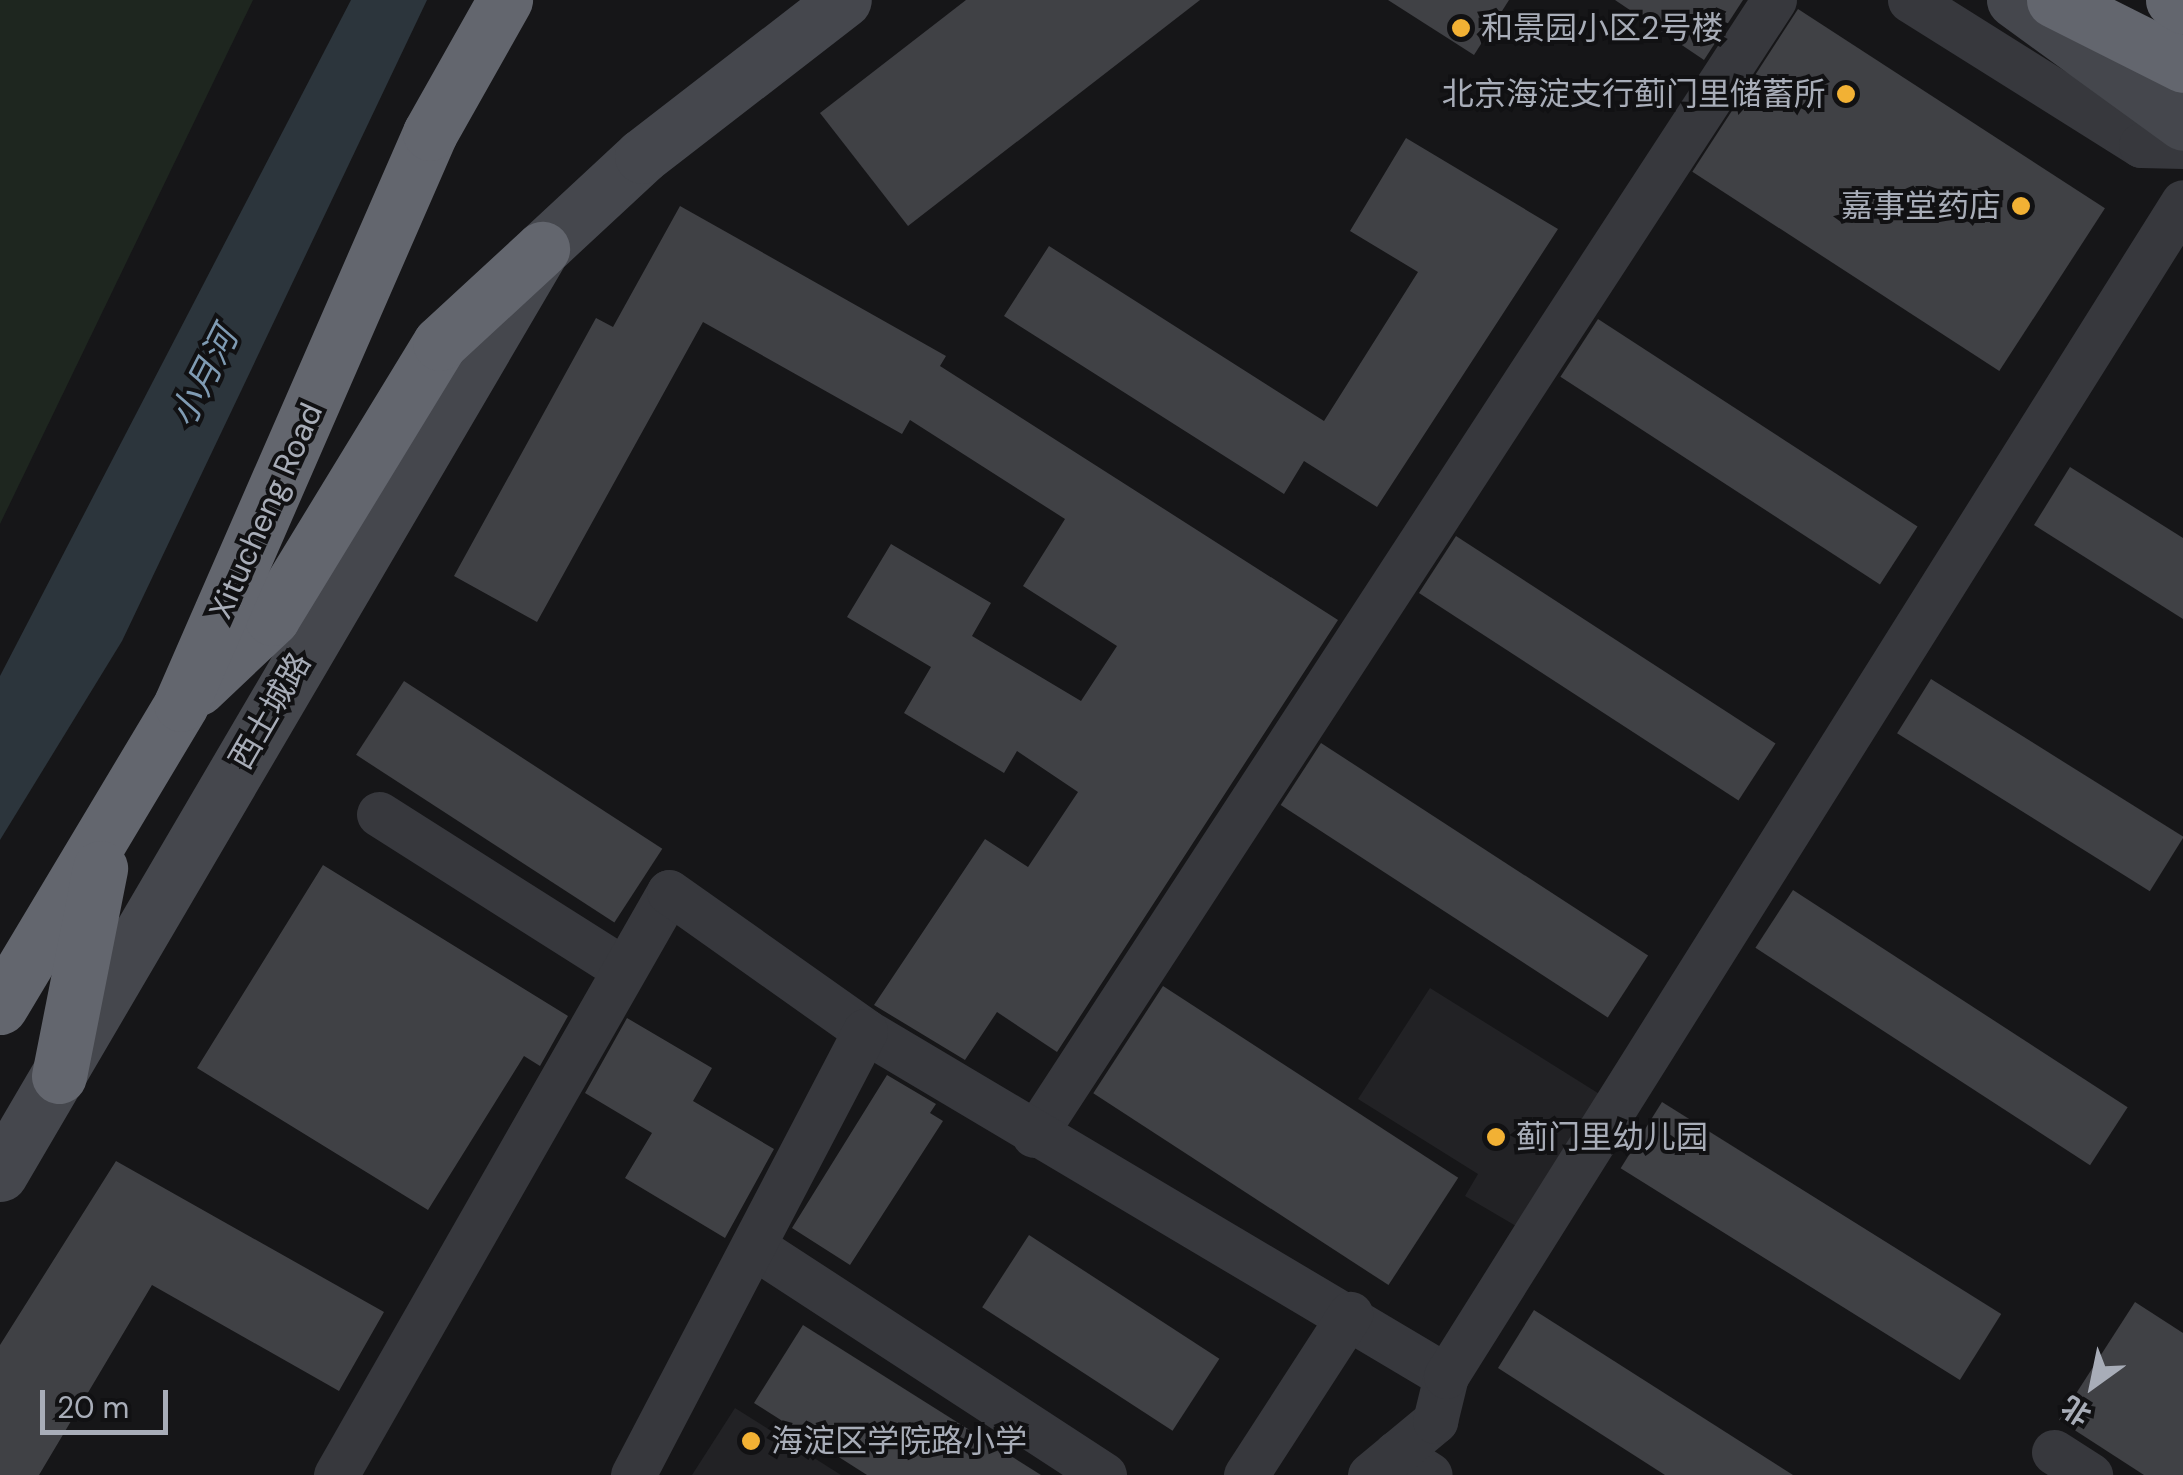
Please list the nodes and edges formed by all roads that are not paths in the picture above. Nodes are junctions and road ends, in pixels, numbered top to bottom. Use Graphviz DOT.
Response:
graph roads {
  1 [pos="505,0"];
  2 [pos="844,0"];
  3 [pos="1774,0"];
  4 [pos="1910,0"];
  5 [pos="2014,0"];
  6 [pos="2054,0"];
  7 [pos="2173,0"];
  8 [pos="2183,6"];
  9 [pos="2183,66"];
  10 [pos="2183,123"];
  11 [pos="2183,146"];
  12 [pos="2183,202"];
  13 [pos="542,248"];
  14 [pos="182,704"];
  15 [pos="378,814"];
  16 [pos="108,830"];
  17 [pos="624,969"];
  18 [pos="0,1008"];
  19 [pos="865,1032"];
  20 [pos="59,1076"];
  21 [pos="1034,1135"];
  22 [pos="0,1174"];
  23 [pos="753,1246"];
  24 [pos="1350,1314"];
  25 [pos="1446,1376"];
  26 [pos="1265,1468"];
  27 [pos="1399,1468"];
  28 [pos="336,1475"];
  29 [pos="633,1475"];
  30 [pos="1104,1475"];
  1 -- 14 [label="highway, Xitucheng Road"];
  2 -- 13 [label="street, 西土城路"];
  3 -- 21 [label="street"];
  4 -- 11 [label="street"];
  5 -- 10 [label="street"];
  6 -- 9 [label="highway"];
  7 -- 8 [label="highway"];
  12 -- 25 [label="street"];
  13 -- 14 [label="highway"];
  13 -- 20 [label="street, 西土城路"];
  14 -- 16 [label="highway, Xitucheng Road"];
  15 -- 17 [label="street"];
  16 -- 18 [label="highway, Xitucheng Road"];
  16 -- 20 [label="highway"];
  17 -- 19 [label="street"];
  17 -- 28 [label="street"];
  19 -- 21 [label="street"];
  19 -- 23 [label="street"];
  20 -- 22 [label="street, 西土城路"];
  21 -- 24 [label="street"];
  23 -- 29 [label="street"];
  23 -- 30 [label="street"];
  24 -- 25 [label="street"];
  24 -- 26 [label="street"];
  25 -- 27 [label="street"];
}
